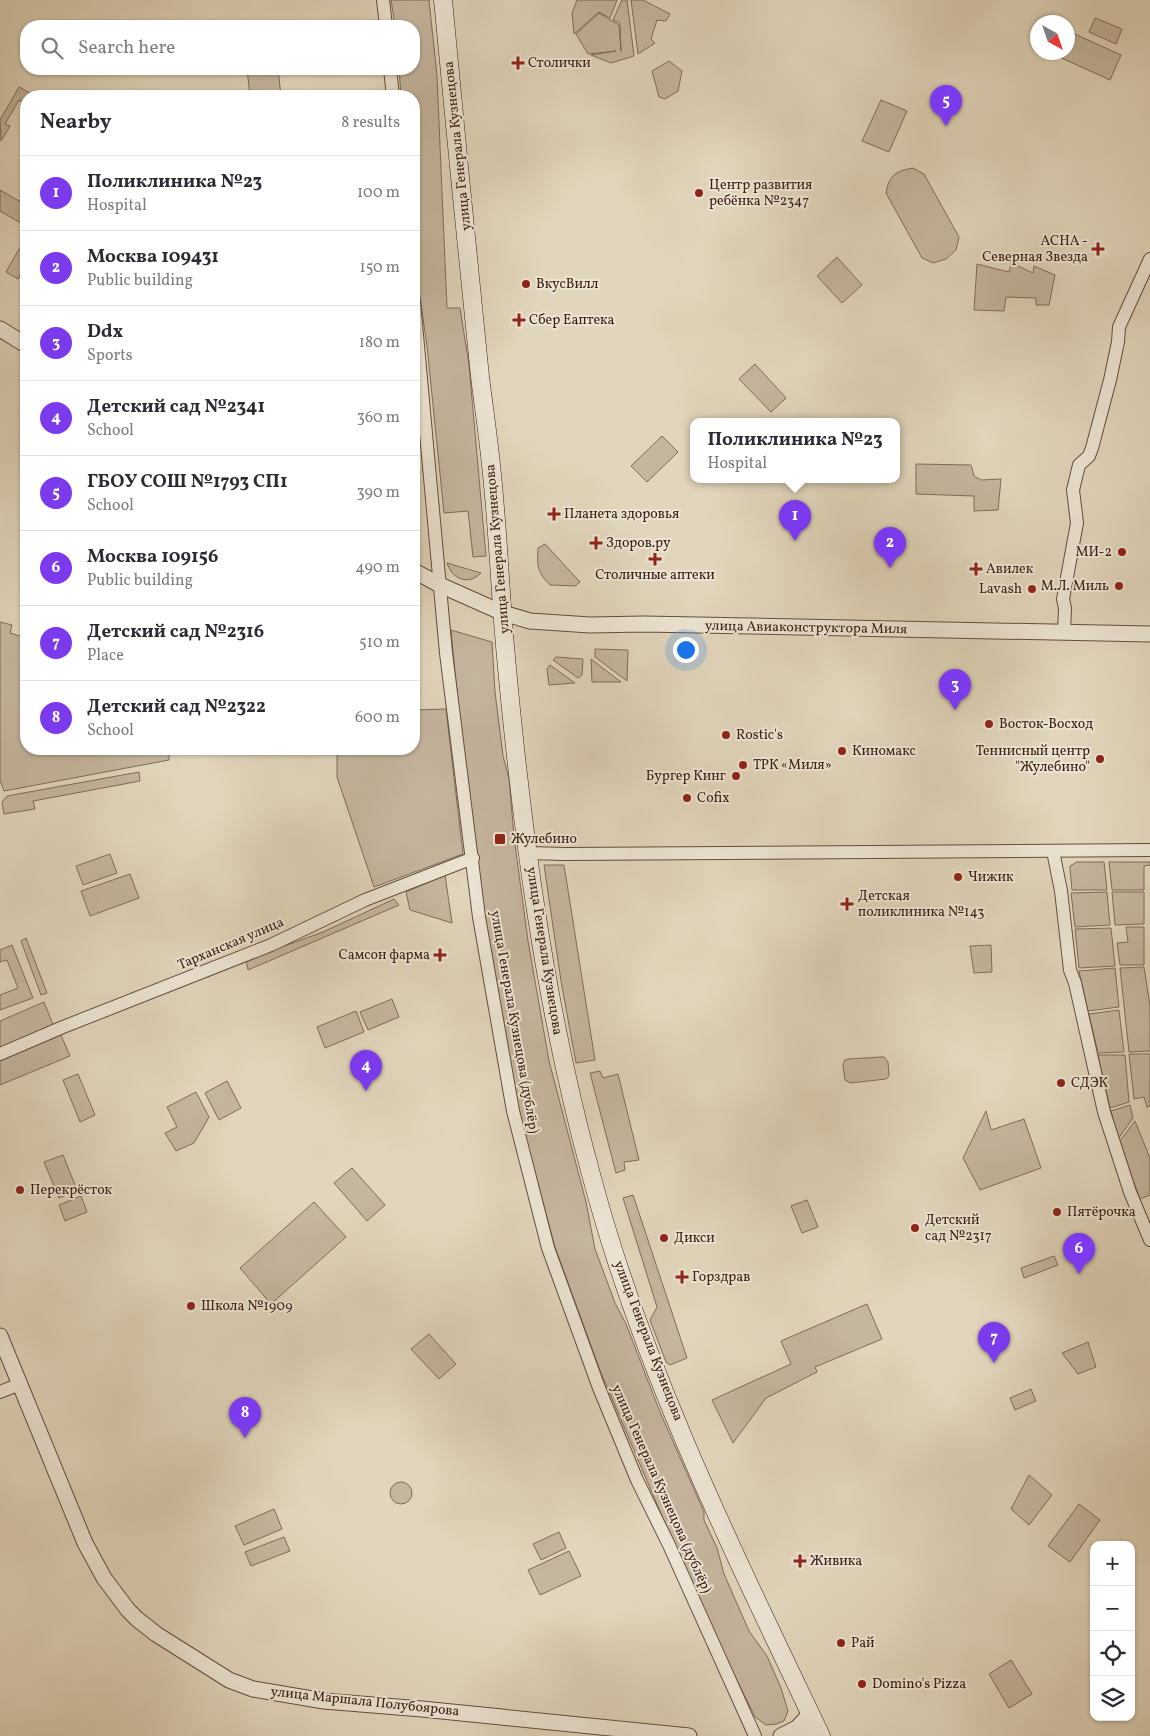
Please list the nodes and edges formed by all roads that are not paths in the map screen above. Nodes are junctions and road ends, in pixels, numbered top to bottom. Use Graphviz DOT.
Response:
graph roads {
  1 [pos="383,0"];
  2 [pos="443,0"];
  3 [pos="385,20"];
  4 [pos="391,75"];
  5 [pos="392,90"];
  6 [pos="1150,260"];
  7 [pos="0,329"];
  8 [pos="20,341"];
  9 [pos="420,367"];
  10 [pos="420,574"];
  11 [pos="440,584"];
  12 [pos="503,613"];
  13 [pos="1064,633"];
  14 [pos="1150,634"];
  15 [pos="1150,850"];
  16 [pos="1053,851"];
  17 [pos="528,853"];
  18 [pos="472,858"];
  19 [pos="0,1054"];
  20 [pos="1150,1240"];
  21 [pos="0,1336"];
  22 [pos="20,1384"];
  23 [pos="0,1392"];
  24 [pos="810,1714"];
  25 [pos="820,1734"];
  26 [pos="689,1736"];
  27 [pos="754,1736"];
  28 [pos="782,1736"];
  29 [pos="800,1736"];
  1 -- 3 [label="street"];
  2 -- 12 [label="main road, улица Генерала Кузнецова"];
  4 -- 5 [label="street"];
  6 -- 13 [label="street"];
  7 -- 8 [label="street"];
  9 -- 11 [label="street, улица Генерала Кузнецова (дублёр)"];
  10 -- 11 [label="street, улица Авиаконструктора Миля"];
  11 -- 12 [label="street, улица Авиаконструктора Миля"];
  11 -- 18 [label="street, улица Генерала Кузнецова (дублёр)"];
  12 -- 13 [label="street, улица Авиаконструктора Миля"];
  12 -- 17 [label="main road, улица Генерала Кузнецова"];
  13 -- 14 [label="street, улица Авиаконструктора Миля"];
  15 -- 16 [label="street"];
  16 -- 17 [label="street"];
  16 -- 20 [label="street"];
  17 -- 24 [label="main road, улица Генерала Кузнецова"];
  18 -- 19 [label="street, Тарханская улица"];
  18 -- 27 [label="street, улица Генерала Кузнецова (дублёр)"];
  21 -- 22 [label="street, улица Маршала Полубоярова"];
  22 -- 23 [label="street"];
  22 -- 26 [label="street, улица Маршала Полубоярова"];
  24 -- 25 [label="main road, улица Генерала Кузнецова"];
  24 -- 28 [label="street"];
  25 -- 29 [label="street"];
}
